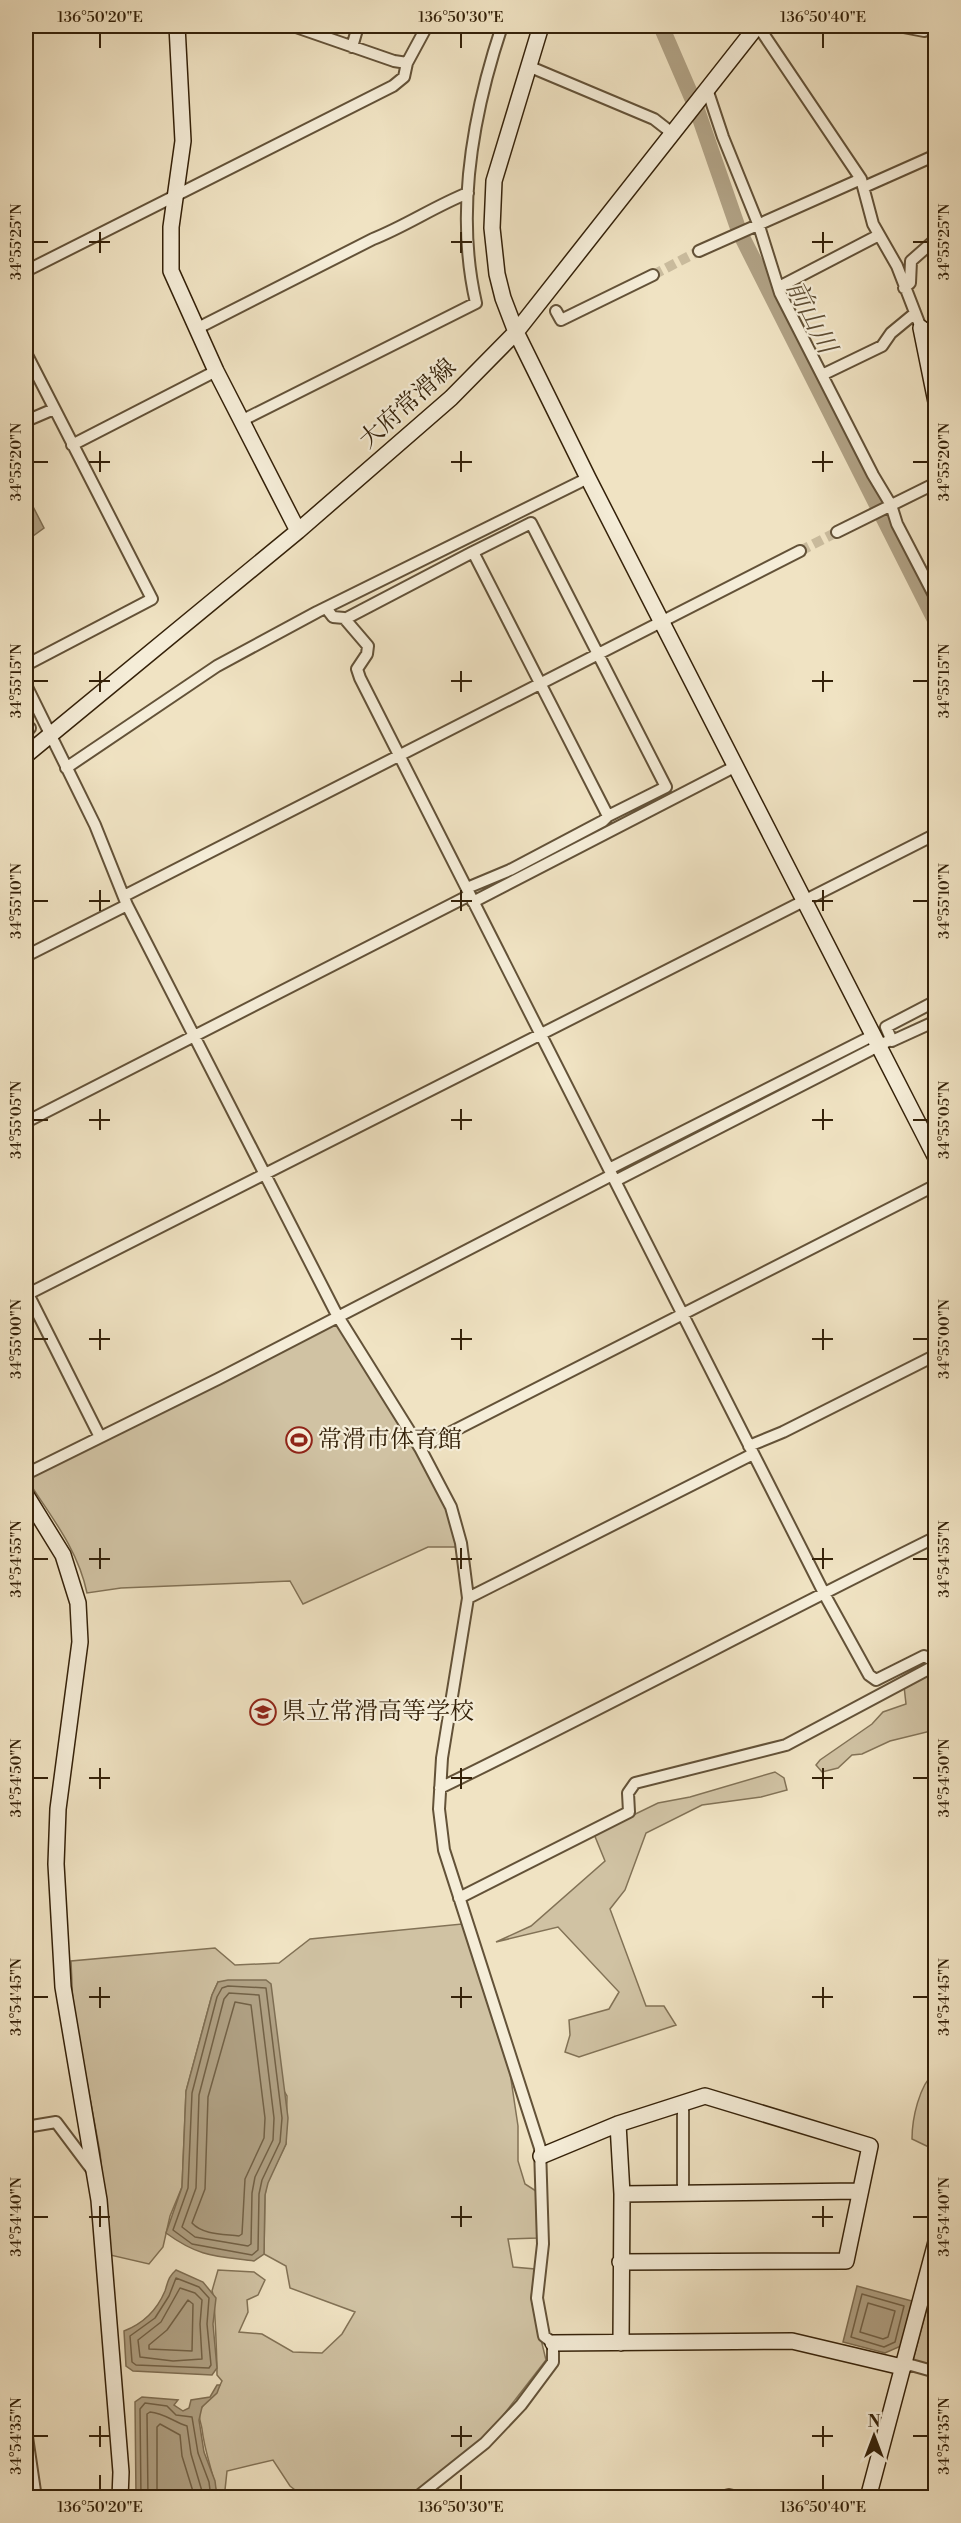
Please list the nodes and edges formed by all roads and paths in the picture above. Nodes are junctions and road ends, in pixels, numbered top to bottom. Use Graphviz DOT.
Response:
graph roads {
  1 [pos="177,26"];
  2 [pos="292,26"];
  3 [pos="358,26"];
  4 [pos="427,26"];
  5 [pos="502,26"];
  6 [pos="541,26"];
  7 [pos="758,26"];
  8 [pos="898,26"];
  9 [pos="936,27"];
  10 [pos="352,47"];
  11 [pos="407,63"];
  12 [pos="528,66"];
  13 [pos="704,93"];
  14 [pos="672,132"];
  15 [pos="936,155"];
  16 [pos="862,183"];
  17 [pos="468,193"];
  18 [pos="176,194"];
  19 [pos="757,227"];
  20 [pos="879,235"];
  21 [pos="936,239"];
  22 [pos="699,251"];
  23 [pos="890,253"];
  24 [pos="911,261"];
  25 [pos="26,271"];
  26 [pos="653,274"];
  27 [pos="779,286"];
  28 [pos="904,288"];
  29 [pos="556,311"];
  30 [pos="914,314"];
  31 [pos="196,328"];
  32 [pos="928,328"];
  33 [pos="516,332"];
  34 [pos="26,353"];
  35 [pos="216,371"];
  36 [pos="822,375"];
  37 [pos="936,402"];
  38 [pos="54,409"];
  39 [pos="26,421"];
  40 [pos="241,421"];
  41 [pos="72,445"];
  42 [pos="588,478"];
  43 [pos="936,483"];
  44 [pos="888,506"];
  45 [pos="298,531"];
  46 [pos="837,532"];
  47 [pos="800,551"];
  48 [pos="473,552"];
  49 [pos="936,599"];
  50 [pos="326,608"];
  51 [pos="345,619"];
  52 [pos="662,622"];
  53 [pos="598,653"];
  54 [pos="26,665"];
  55 [pos="540,684"];
  56 [pos="26,685"];
  57 [pos="51,734"];
  58 [pos="26,755"];
  59 [pos="399,755"];
  60 [pos="736,766"];
  61 [pos="66,768"];
  62 [pos="608,816"];
  63 [pos="936,834"];
  64 [pos="470,895"];
  65 [pos="126,901"];
  66 [pos="804,901"];
  67 [pos="26,956"];
  68 [pos="936,1001"];
  69 [pos="936,1021"];
  70 [pos="542,1035"];
  71 [pos="194,1036"];
  72 [pos="882,1040"];
  73 [pos="26,1122"];
  74 [pos="936,1158"];
  75 [pos="266,1174"];
  76 [pos="612,1175"];
  77 [pos="936,1185"];
  78 [pos="27,1292"];
  79 [pos="684,1314"];
  80 [pos="338,1315"];
  81 [pos="936,1355"];
  82 [pos="100,1437"];
  83 [pos="420,1448"];
  84 [pos="751,1450"];
  85 [pos="26,1474"];
  86 [pos="26,1495"];
  87 [pos="936,1537"];
  88 [pos="825,1591"];
  89 [pos="468,1598"];
  90 [pos="936,1663"];
  91 [pos="440,1788"];
  92 [pos="459,1898"];
  93 [pos="682,2102"];
  94 [pos="618,2124"];
  95 [pos="26,2127"];
  96 [pos="541,2156"];
  97 [pos="96,2175"];
  98 [pos="860,2191"];
  99 [pos="683,2193"];
  100 [pos="622,2194"];
  101 [pos="936,2242"];
  102 [pos="620,2262"];
  103 [pos="553,2343"];
  104 [pos="621,2343"];
  105 [pos="902,2367"];
  106 [pos="936,2372"];
  107 [pos="26,2430"];
  108 [pos="36,2498"];
  109 [pos="120,2498"];
  110 [pos="416,2498"];
  111 [pos="717,2498"];
  112 [pos="742,2498"];
  113 [pos="868,2498"];
  1 -- 18 [label="street"];
  2 -- 10 [label="street"];
  3 -- 10 [label="street"];
  4 -- 11 [label="street"];
  5 -- 17 [label="street"];
  6 -- 12 [label="street"];
  7 -- 13 [label="street, 大府常滑線"];
  7 -- 16 [label="street"];
  8 -- 9 [label="street"];
  10 -- 11 [label="street"];
  11 -- 18 [label="street"];
  12 -- 14 [label="street"];
  12 -- 33 [label="street"];
  13 -- 14 [label="street, 大府常滑線"];
  13 -- 19 [label="street"];
  14 -- 33 [label="street, 大府常滑線"];
  15 -- 16 [label="street"];
  16 -- 19 [label="street"];
  16 -- 20 [label="street"];
  17 -- 31 [label="street"];
  17 -- 40 [label="street"];
  18 -- 25 [label="street"];
  18 -- 31 [label="street"];
  19 -- 22 [label="street"];
  19 -- 27 [label="street"];
  20 -- 23 [label="street"];
  20 -- 27 [label="street"];
  21 -- 24 [label="street"];
  23 -- 24 [label="street"];
  23 -- 28 [label="street"];
  24 -- 28 [label="street"];
  26 -- 29 [label="street"];
  27 -- 36 [label="street"];
  28 -- 30 [label="street"];
  30 -- 32 [label="street"];
  30 -- 36 [label="street"];
  31 -- 35 [label="street"];
  32 -- 37 [label="street"];
  33 -- 42 [label="street"];
  33 -- 45 [label="street, 大府常滑線"];
  34 -- 38 [label="street"];
  35 -- 40 [label="street"];
  35 -- 41 [label="street"];
  36 -- 44 [label="street"];
  38 -- 39 [label="street"];
  38 -- 41 [label="street"];
  40 -- 45 [label="street"];
  41 -- 54 [label="street"];
  42 -- 50 [label="street"];
  42 -- 52 [label="street"];
  43 -- 44 [label="street"];
  44 -- 46 [label="street"];
  44 -- 49 [label="street"];
  45 -- 57 [label="street, 大府常滑線"];
  47 -- 52 [label="street"];
  48 -- 51 [label="street"];
  48 -- 53 [label="street"];
  48 -- 55 [label="street"];
  50 -- 51 [label="street"];
  50 -- 61 [label="street"];
  51 -- 59 [label="street"];
  52 -- 53 [label="street"];
  52 -- 60 [label="street"];
  53 -- 55 [label="street"];
  53 -- 62 [label="street"];
  55 -- 59 [label="street"];
  55 -- 62 [label="street"];
  56 -- 57 [label="street"];
  57 -- 58 [label="street, 大府常滑線"];
  57 -- 61 [label="street"];
  59 -- 64 [label="street"];
  59 -- 65 [label="street"];
  60 -- 64 [label="street"];
  60 -- 66 [label="street"];
  61 -- 65 [label="street"];
  62 -- 64 [label="street"];
  63 -- 66 [label="street"];
  64 -- 70 [label="street"];
  64 -- 71 [label="street"];
  65 -- 67 [label="street"];
  65 -- 71 [label="street"];
  66 -- 70 [label="street"];
  66 -- 72 [label="street"];
  68 -- 72 [label="street"];
  69 -- 72 [label="street"];
  70 -- 75 [label="street"];
  70 -- 76 [label="street"];
  71 -- 73 [label="street"];
  71 -- 75 [label="street"];
  72 -- 74 [label="street"];
  72 -- 76 [label="street"];
  75 -- 78 [label="street"];
  75 -- 80 [label="street"];
  76 -- 79 [label="street"];
  76 -- 80 [label="street"];
  77 -- 79 [label="street"];
  78 -- 82 [label="street"];
  79 -- 83 [label="street"];
  79 -- 84 [label="street"];
  80 -- 82 [label="street"];
  80 -- 83 [label="street"];
  81 -- 84 [label="street"];
  82 -- 85 [label="street"];
  83 -- 89 [label="street"];
  84 -- 88 [label="street"];
  84 -- 89 [label="street"];
  86 -- 97 [label="street"];
  87 -- 88 [label="street"];
  88 -- 90 [label="street"];
  88 -- 91 [label="street"];
  89 -- 91 [label="street"];
  90 -- 92 [label="street"];
  91 -- 92 [label="street"];
  92 -- 96 [label="street"];
  93 -- 94 [label="street"];
  93 -- 98 [label="street"];
  93 -- 99 [label="street"];
  94 -- 96 [label="street"];
  94 -- 100 [label="street"];
  95 -- 97 [label="street"];
  96 -- 103 [label="street"];
  97 -- 109 [label="street"];
  98 -- 99 [label="street"];
  98 -- 102 [label="street"];
  99 -- 100 [label="street"];
  100 -- 102 [label="street"];
  101 -- 105 [label="street"];
  102 -- 104 [label="street"];
  103 -- 104 [label="street"];
  103 -- 110 [label="street"];
  104 -- 105 [label="street"];
  105 -- 106 [label="street"];
  105 -- 113 [label="street"];
  107 -- 108 [label="street"];
  111 -- 112 [label="street"];
}
